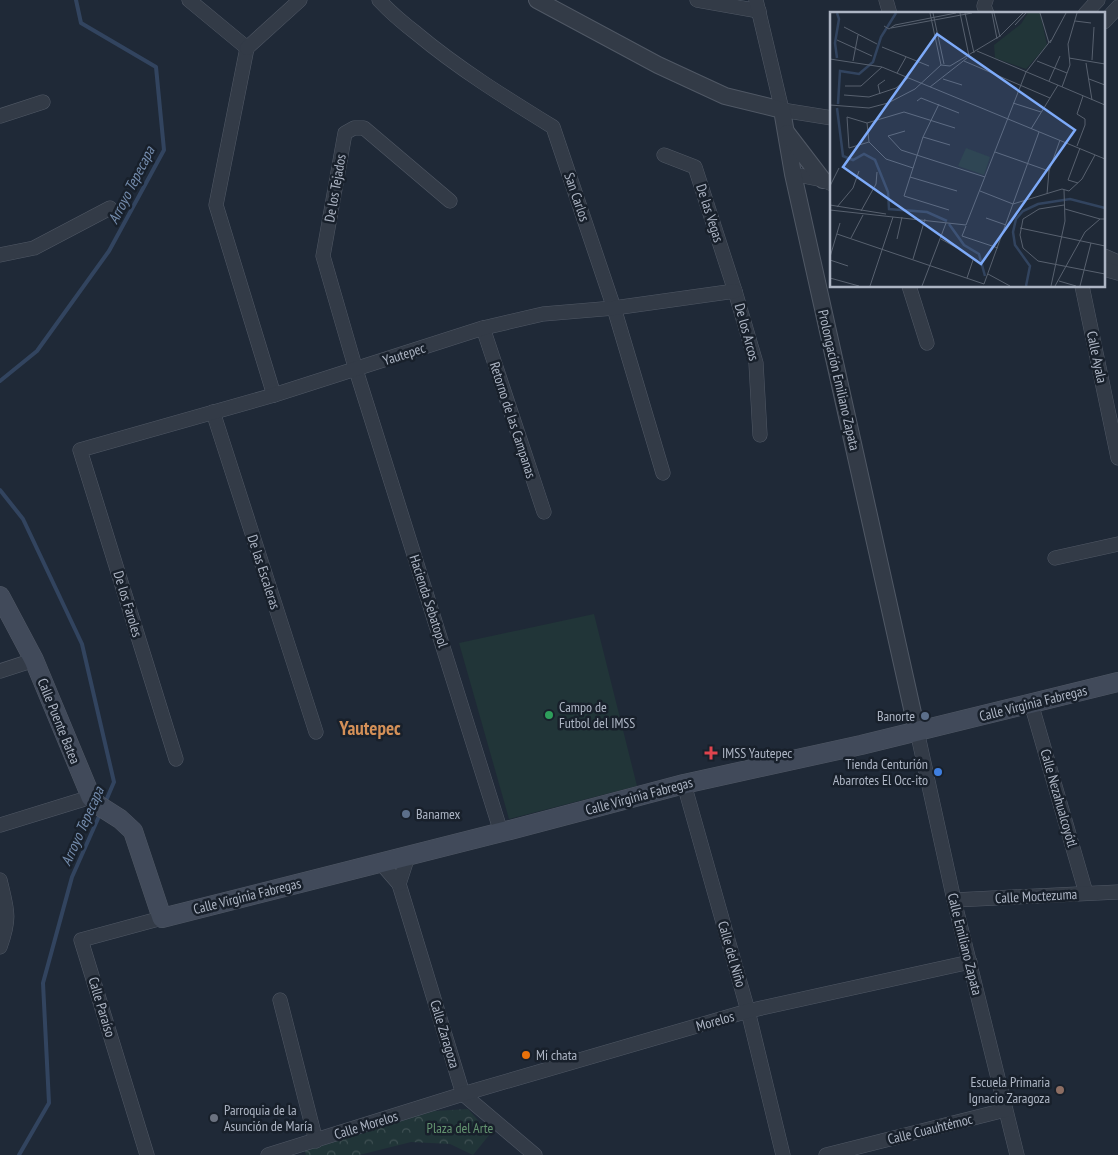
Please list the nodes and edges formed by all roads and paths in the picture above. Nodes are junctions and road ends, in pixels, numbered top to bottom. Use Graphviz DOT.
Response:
graph roads {
  1 [pos="189,0"];
  2 [pos="300,0"];
  3 [pos="379,0"];
  4 [pos="537,0"];
  5 [pos="697,0"];
  6 [pos="986,0"];
  7 [pos="1098,0"];
  8 [pos="757,5"];
  9 [pos="1118,7"];
  10 [pos="986,12"];
  11 [pos="1087,12"];
  12 [pos="1106,20"];
  13 [pos="247,48"];
  14 [pos="43,102"];
  15 [pos="782,110"];
  16 [pos="0,116"];
  17 [pos="830,118"];
  18 [pos="785,131"];
  19 [pos="664,156"];
  20 [pos="793,174"];
  21 [pos="828,182"];
  22 [pos="450,201"];
  23 [pos="110,208"];
  24 [pos="0,255"];
  25 [pos="1106,258"];
  26 [pos="1115,269"];
  27 [pos="910,288"];
  28 [pos="1082,288"];
  29 [pos="735,291"];
  30 [pos="614,308"];
  31 [pos="483,328"];
  32 [pos="926,343"];
  33 [pos="356,370"];
  34 [pos="274,395"];
  35 [pos="213,412"];
  36 [pos="760,434"];
  37 [pos="80,450"];
  38 [pos="1118,458"];
  39 [pos="663,473"];
  40 [pos="544,512"];
  41 [pos="1118,544"];
  42 [pos="1055,558"];
  43 [pos="0,596"];
  44 [pos="34,660"];
  45 [pos="0,671"];
  46 [pos="1118,682"];
  47 [pos="1032,703"];
  48 [pos="917,731"];
  49 [pos="316,732"];
  50 [pos="176,759"];
  51 [pos="684,784"];
  52 [pos="94,801"];
  53 [pos="0,826"];
  54 [pos="501,832"];
  55 [pos="408,856"];
  56 [pos="380,862"];
  57 [pos="0,880"];
  58 [pos="399,884"];
  59 [pos="1118,892"];
  60 [pos="1086,893"];
  61 [pos="954,900"];
  62 [pos="162,918"];
  63 [pos="0,947"];
  64 [pos="970,962"];
  65 [pos="280,1000"];
  66 [pos="748,1011"];
  67 [pos="463,1094"];
  68 [pos="1005,1110"];
  69 [pos="316,1140"];
  70 [pos="147,1155"];
  71 [pos="268,1155"];
  72 [pos="535,1155"];
  73 [pos="783,1155"];
  74 [pos="826,1155"];
  75 [pos="1017,1155"];
  1 -- 13 [label="street"];
  2 -- 13 [label="street"];
  3 -- 30 [label="street, San Carlos"];
  4 -- 15 [label="street"];
  5 -- 8 [label="street"];
  6 -- 10 [label="street"];
  7 -- 11 [label="street"];
  8 -- 15 [label="street, Prolongación Emiliano Zapata"];
  9 -- 12 [label="street"];
  13 -- 34 [label="street"];
  14 -- 16 [label="street"];
  15 -- 17 [label="street"];
  15 -- 18 [label="street, Prolongación Emiliano Zapata"];
  18 -- 20 [label="street, Prolongación Emiliano Zapata"];
  18 -- 21 [label="street"];
  19 -- 29 [label="street, De las Vegas"];
  20 -- 21 [label="street"];
  20 -- 48 [label="street, Prolongación Emiliano Zapata"];
  22 -- 33 [label="street, De los Tejados"];
  23 -- 24 [label="street"];
  25 -- 26 [label="street"];
  27 -- 32 [label="street"];
  28 -- 38 [label="street, Calle Ayala"];
  29 -- 30 [label="street, Yautepec"];
  29 -- 36 [label="street, De los Arcos"];
  30 -- 31 [label="street, Yautepec"];
  30 -- 39 [label="street, San Carlos"];
  31 -- 33 [label="street, Yautepec"];
  31 -- 40 [label="street, Retorno de las Campanas"];
  33 -- 34 [label="street, Yautepec"];
  33 -- 54 [label="street, Hacienda Sebatopol"];
  34 -- 35 [label="street, Yautepec"];
  35 -- 37 [label="street, Yautepec"];
  35 -- 49 [label="street, De las Escaleras"];
  37 -- 50 [label="street, De los Faroles"];
  41 -- 42 [label="street"];
  43 -- 44 [label="main road, Calle Puente Batea"];
  44 -- 45 [label="street"];
  44 -- 52 [label="main road, Calle Puente Batea"];
  46 -- 47 [label="main road, Calle Virginia Fabregas"];
  47 -- 48 [label="main road, Calle Virginia Fabregas"];
  47 -- 60 [label="street, Calle Nezahualcoyótl"];
  48 -- 51 [label="main road, Calle Virginia Fabregas"];
  48 -- 61 [label="street, Calle Emiliano Zapata"];
  51 -- 54 [label="main road, Calle Virginia Fabregas"];
  51 -- 66 [label="street, Calle del Niño"];
  52 -- 53 [label="street"];
  52 -- 62 [label="main road"];
  54 -- 55 [label="main road, Calle Virginia Fabregas"];
  55 -- 56 [label="main road, Calle Virginia Fabregas"];
  55 -- 58 [label="street"];
  56 -- 58 [label="street, Calle Zaragoza"];
  56 -- 62 [label="main road, Calle Virginia Fabregas"];
  57 -- 63 [label="street"];
  58 -- 67 [label="street, Calle Zaragoza"];
  59 -- 60 [label="street, Calle Moctezuma"];
  60 -- 61 [label="street, Calle Moctezuma"];
  61 -- 64 [label="street, Calle Emiliano Zapata"];
  62 -- 70 [label="street, Calle Paraíso"];
  64 -- 66 [label="street, Morelos"];
  64 -- 68 [label="street, Calle Emiliano Zapata"];
  65 -- 69 [label="street"];
  66 -- 67 [label="street, Morelos"];
  66 -- 73 [label="street, Calle del Niño"];
  67 -- 69 [label="street, Calle Morelos"];
  67 -- 72 [label="street"];
  68 -- 74 [label="street, Calle Cuauhtémoc"];
  68 -- 75 [label="street, Calle Emiliano Zapata"];
  69 -- 71 [label="street, Calle Morelos"];
}
